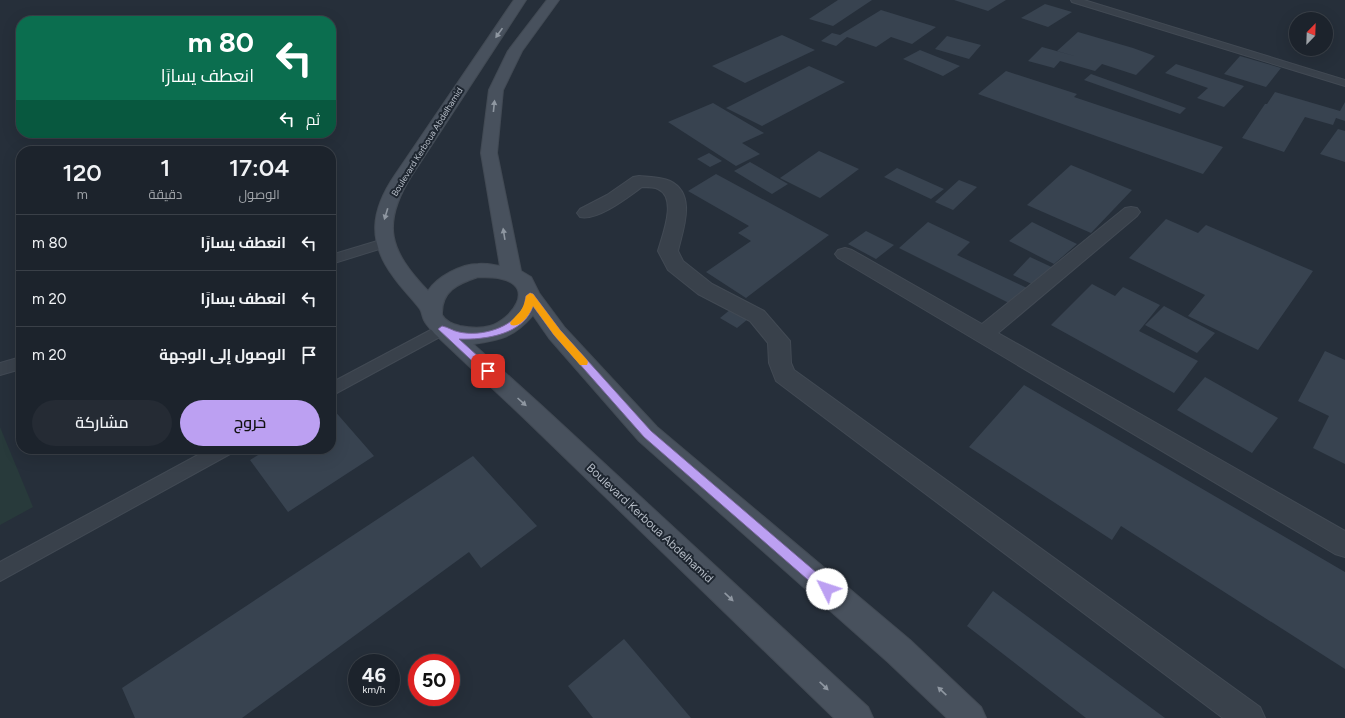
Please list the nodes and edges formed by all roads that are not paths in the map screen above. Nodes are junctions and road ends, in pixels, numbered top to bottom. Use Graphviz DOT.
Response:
graph roads {
  1 [pos="520,0"];
  2 [pos="553,0"];
  3 [pos="1075,0"];
  4 [pos="1345,84"];
  5 [pos="1131,212"];
  6 [pos="586,213"];
  7 [pos="384,243"];
  8 [pos="844,254"];
  9 [pos="336,258"];
  10 [pos="510,273"];
  11 [pos="530,296"];
  12 [pos="436,318"];
  13 [pos="983,334"];
  14 [pos="16,364"];
  15 [pos="0,369"];
  16 [pos="336,387"];
  17 [pos="215,454"];
  18 [pos="1345,545"];
  19 [pos="0,572"];
  20 [pos="857,718"];
  21 [pos="970,718"];
  22 [pos="1249,718"];
  1 -- 7 [label="main road, Boulevard Kerboua Abdelhamid, one-way"];
  10 -- 2 [label="main road, one-way"];
  3 -- 4 [label="lane"];
  5 -- 13 [label="street"];
  6 -- 22 [label="street"];
  7 -- 9 [label="lane"];
  7 -- 12 [label="main road, Boulevard Kerboua Abdelhamid"];
  8 -- 13 [label="street"];
  10 -- 11 [label="main road"];
  10 -- 12 [label="main road"];
  11 -- 12 [label="main road"];
  21 -- 11 [label="main road, one-way"];
  12 -- 16 [label="lane"];
  12 -- 20 [label="main road, Boulevard Kerboua Abdelhamid, one-way"];
  13 -- 18 [label="street"];
  14 -- 15 [label="lane"];
  17 -- 19 [label="lane"];
}
